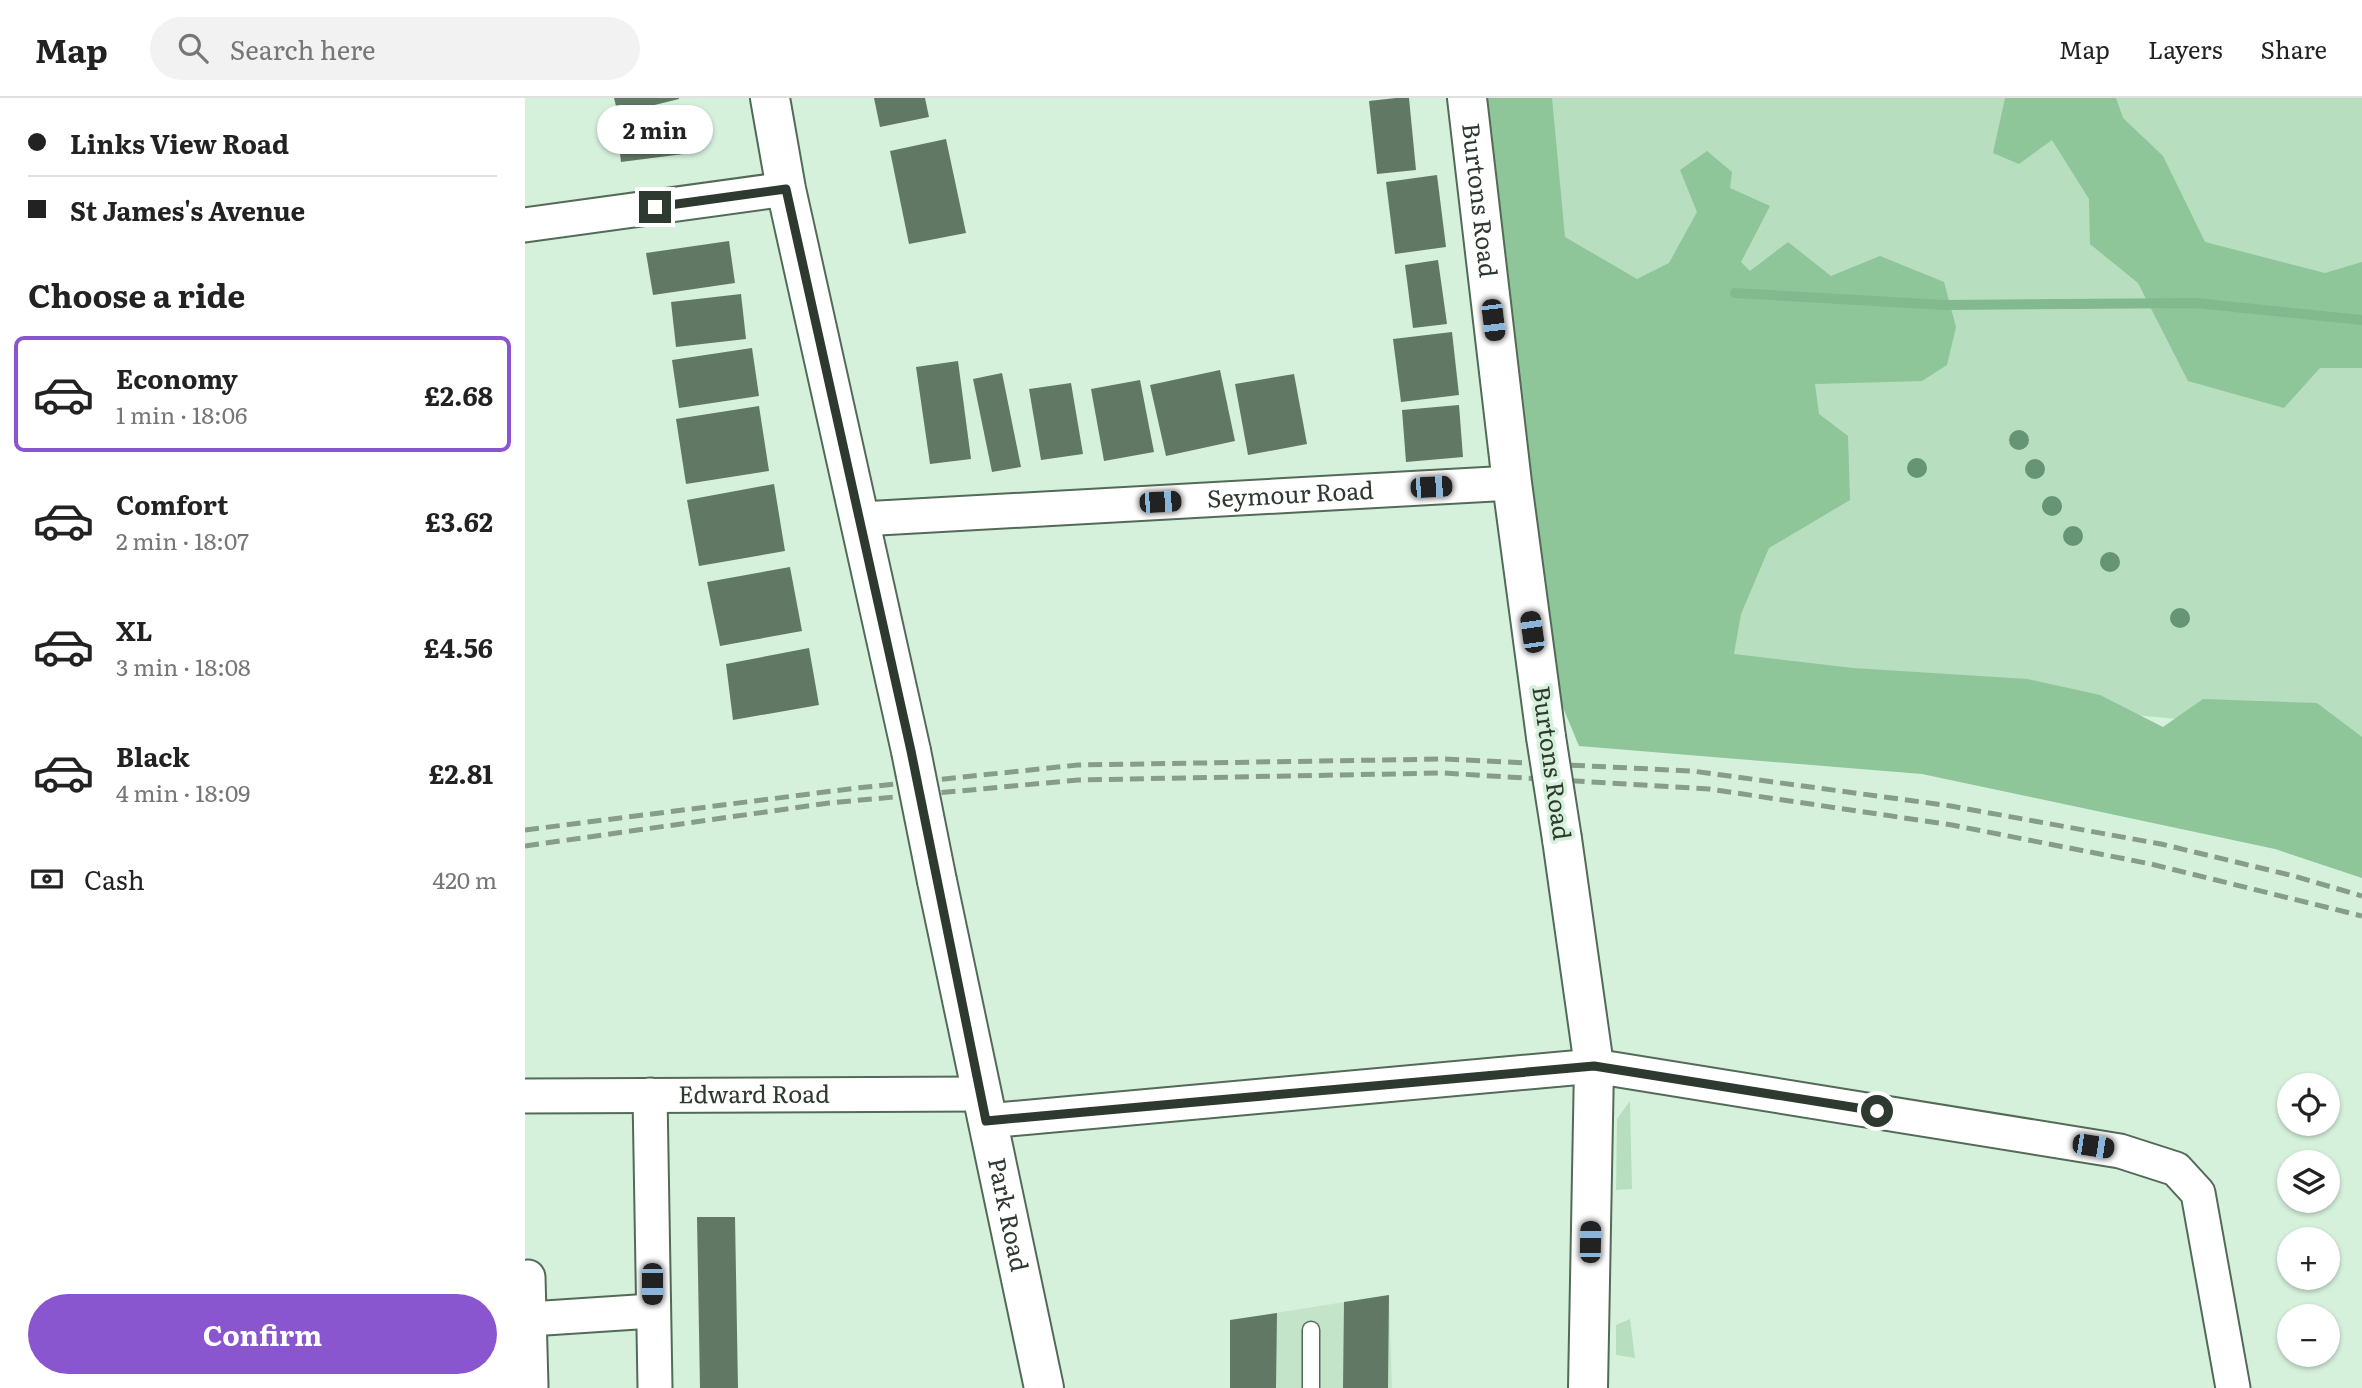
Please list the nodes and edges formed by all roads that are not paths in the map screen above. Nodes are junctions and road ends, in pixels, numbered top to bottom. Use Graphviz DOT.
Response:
graph roads {
  1 [pos="771,98"];
  2 [pos="1467,98"];
  3 [pos="786,189"];
  4 [pos="525,225"];
  5 [pos="1512,482"];
  6 [pos="861,519"];
  7 [pos="1594,1066"];
  8 [pos="650,1095"];
  9 [pos="525,1096"];
  10 [pos="984,1107"];
  11 [pos="529,1277"];
  12 [pos="652,1311"];
  13 [pos="530,1320"];
  14 [pos="1311,1330"];
  15 [pos="531,1386"];
  16 [pos="655,1388"];
  17 [pos="1044,1388"];
  18 [pos="1311,1388"];
  19 [pos="1588,1388"];
  20 [pos="2234,1388"];
  1 -- 3 [label="street, Park Road"];
  2 -- 5 [label="street, Burtons Road"];
  3 -- 4 [label="street"];
  3 -- 6 [label="street, Park Road"];
  5 -- 6 [label="street, Seymour Road"];
  5 -- 7 [label="street, Burtons Road, bridge"];
  6 -- 10 [label="street, Park Road, bridge"];
  7 -- 10 [label="street, Edward Road"];
  7 -- 19 [label="street, Burtons Road"];
  7 -- 20 [label="street, Edward Road"];
  8 -- 9 [label="street, Edward Road"];
  8 -- 10 [label="street, Edward Road"];
  8 -- 12 [label="street"];
  10 -- 17 [label="street, Park Road"];
  11 -- 13 [label="street"];
  12 -- 13 [label="street"];
  12 -- 16 [label="street"];
  13 -- 15 [label="street"];
  14 -- 18 [label="lane"];
}
